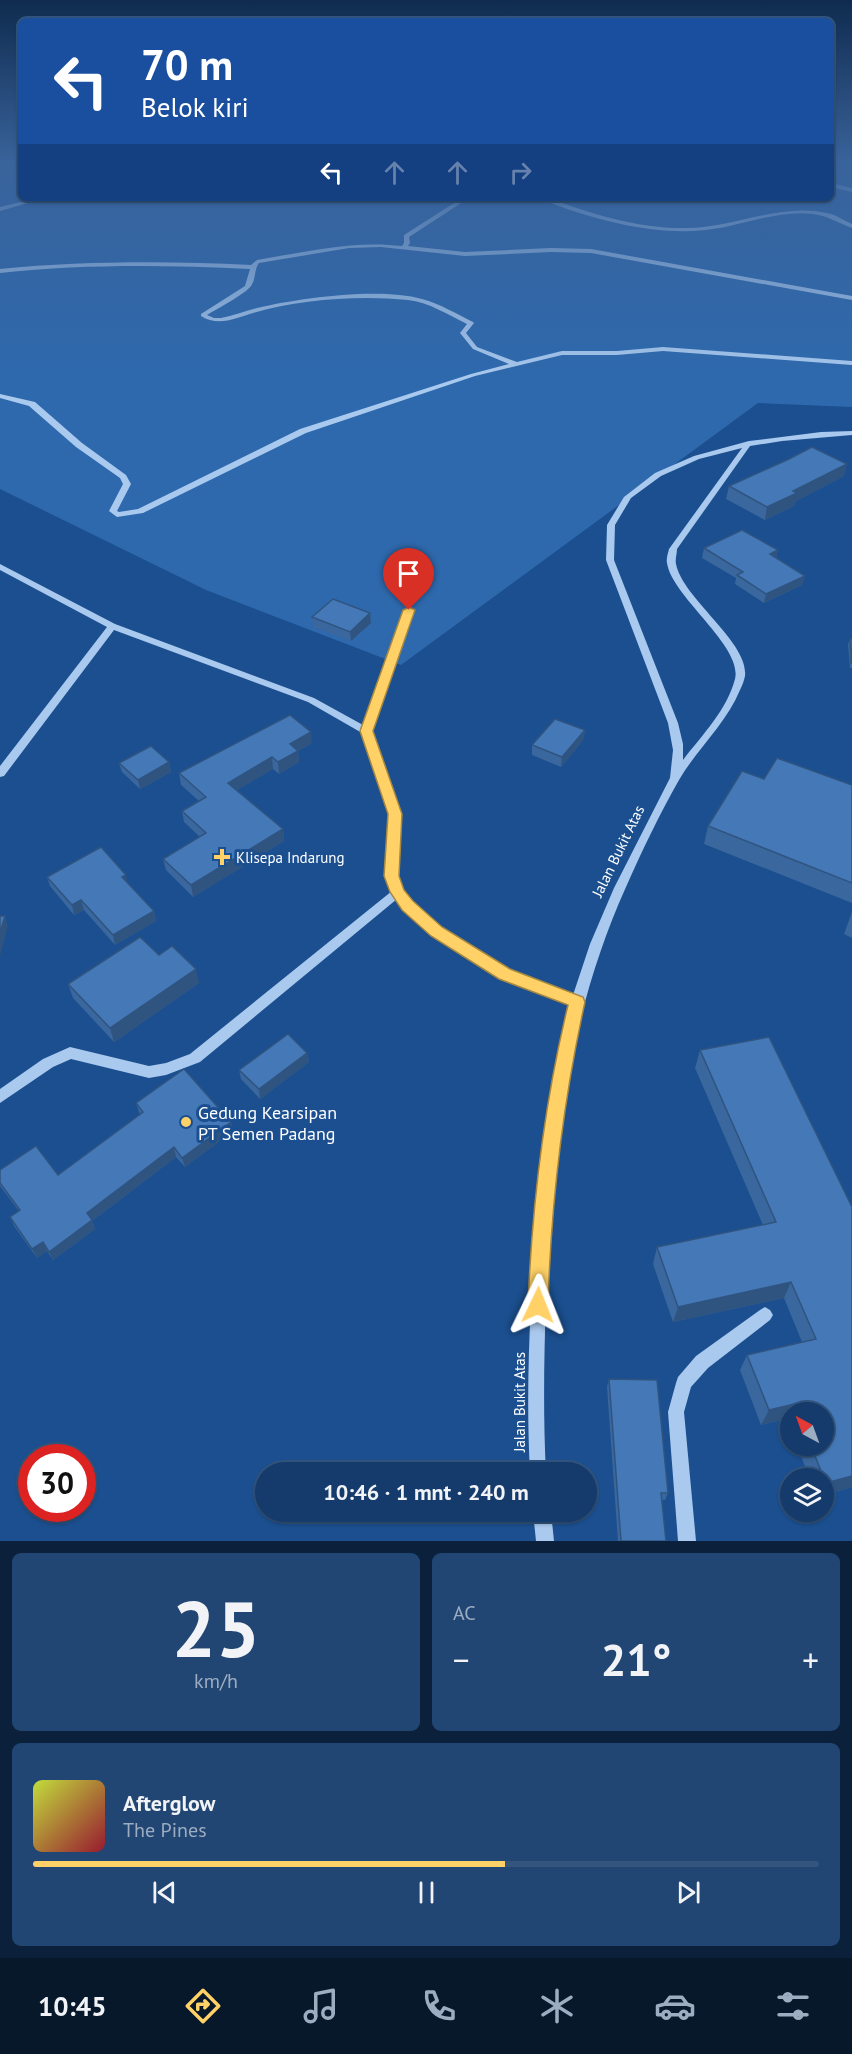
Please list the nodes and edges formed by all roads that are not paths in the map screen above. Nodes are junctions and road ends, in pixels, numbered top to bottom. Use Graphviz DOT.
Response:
graph roads {
  1 [pos="408,234"];
  2 [pos="404,247"];
  3 [pos="253,267"];
  4 [pos="0,271"];
  5 [pos="852,298"];
  6 [pos="852,363"];
  7 [pos="515,364"];
  8 [pos="0,396"];
  9 [pos="852,433"];
  10 [pos="749,443"];
  11 [pos="0,567"];
  12 [pos="409,610"];
  13 [pos="112,626"];
  14 [pos="366,731"];
  15 [pos="0,773"];
  16 [pos="675,778"];
  17 [pos="398,892"];
  18 [pos="577,1002"];
  19 [pos="0,1096"];
  20 [pos="765,1315"];
  21 [pos="537,1462"];
  22 [pos="543,1522"];
  23 [pos="545,1541"];
  24 [pos="687,1541"];
  1 -- 2 [label="street"];
  2 -- 3 [label="street"];
  2 -- 5 [label="street"];
  3 -- 4 [label="street"];
  3 -- 7 [label="street"];
  6 -- 7 [label="street"];
  7 -- 8 [label="street"];
  9 -- 10 [label="street, Jalan Bukit Atas"];
  10 -- 16 [label="street"];
  10 -- 16 [label="street, Jalan Bukit Atas"];
  11 -- 13 [label="street"];
  12 -- 14 [label="street"];
  13 -- 14 [label="street"];
  13 -- 15 [label="street"];
  14 -- 17 [label="street"];
  16 -- 18 [label="street, Jalan Bukit Atas"];
  17 -- 18 [label="street"];
  17 -- 19 [label="street"];
  18 -- 21 [label="street, Jalan Bukit Atas"];
  20 -- 24 [label="street"];
  22 -- 23 [label="street"];
}
